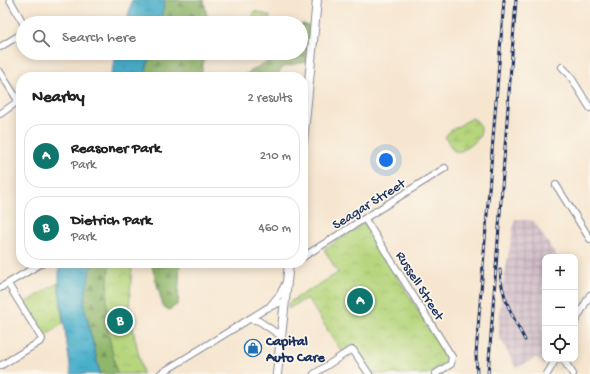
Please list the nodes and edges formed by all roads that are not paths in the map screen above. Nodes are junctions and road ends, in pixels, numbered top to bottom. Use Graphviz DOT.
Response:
graph roads {
  1 [pos="10,0"];
  2 [pos="317,0"];
  3 [pos="19,16"];
  4 [pos="16,37"];
  5 [pos="0,47"];
  6 [pos="562,67"];
  7 [pos="0,72"];
  8 [pos="308,91"];
  9 [pos="16,97"];
  10 [pos="588,100"];
  11 [pos="16,103"];
  12 [pos="590,108"];
  13 [pos="0,114"];
  14 [pos="445,168"];
  15 [pos="556,185"];
  16 [pos="365,219"];
  17 [pos="590,239"];
  18 [pos="308,255"];
  19 [pos="34,268"];
  20 [pos="289,268"];
  21 [pos="287,280"];
  22 [pos="8,284"];
  23 [pos="0,288"];
  24 [pos="590,295"];
  25 [pos="284,301"];
  26 [pos="267,308"];
  27 [pos="578,317"];
  28 [pos="250,319"];
  29 [pos="281,336"];
  30 [pos="554,362"];
  31 [pos="565,362"];
  32 [pos="1,364"];
  33 [pos="160,374"];
  34 [pos="277,374"];
  35 [pos="314,374"];
  36 [pos="369,374"];
  37 [pos="435,374"];
  38 [pos="547,374"];
  39 [pos="573,374"];
  1 -- 3 [label="street"];
  2 -- 8 [label="main road"];
  4 -- 5 [label="street"];
  6 -- 10 [label="street"];
  7 -- 9 [label="street"];
  10 -- 12 [label="street"];
  11 -- 13 [label="street"];
  14 -- 16 [label="street, Seagar Street"];
  15 -- 17 [label="street"];
  16 -- 18 [label="street, Seagar Street"];
  16 -- 37 [label="street, Russell Street"];
  19 -- 22 [label="street"];
  20 -- 21 [label="main road"];
  21 -- 25 [label="main road"];
  21 -- 26 [label="street"];
  22 -- 23 [label="street"];
  22 -- 32 [label="street"];
  24 -- 27 [label="street"];
  25 -- 26 [label="street"];
  25 -- 29 [label="main road"];
  26 -- 28 [label="street"];
  28 -- 29 [label="street"];
  28 -- 33 [label="street"];
  29 -- 34 [label="main road"];
  30 -- 38 [label="street"];
  31 -- 39 [label="street"];
  35 -- 36 [label="street"];
}
